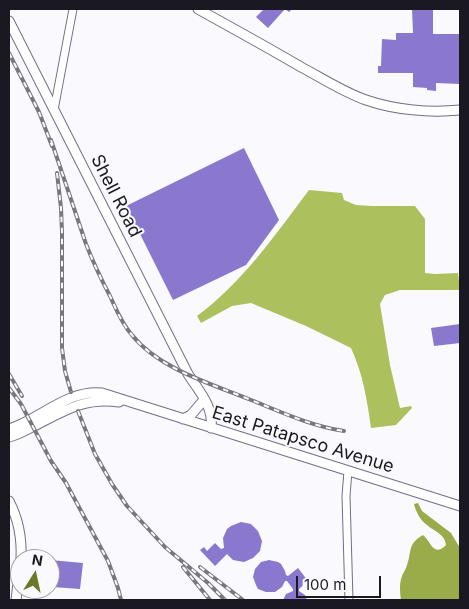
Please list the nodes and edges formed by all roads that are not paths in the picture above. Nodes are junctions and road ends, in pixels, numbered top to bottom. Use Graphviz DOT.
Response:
graph roads {
  1 [pos="74,9"];
  2 [pos="198,9"];
  3 [pos="9,21"];
  4 [pos="54,110"];
  5 [pos="460,110"];
  6 [pos="195,384"];
  7 [pos="202,402"];
  8 [pos="137,405"];
  9 [pos="183,419"];
  10 [pos="209,427"];
  11 [pos="9,429"];
  12 [pos="9,437"];
  13 [pos="348,471"];
  14 [pos="9,501"];
  15 [pos="460,506"];
  16 [pos="20,549"];
  17 [pos="350,600"];
  1 -- 4 [label="street"];
  2 -- 5 [label="main road"];
  3 -- 4 [label="main road, Shell Road"];
  4 -- 6 [label="main road, Shell Road"];
  6 -- 7 [label="main road, Shell Road"];
  6 -- 10 [label="main road, Shell Road"];
  7 -- 9 [label="main road"];
  7 -- 10 [label="main road, Shell Road"];
  8 -- 9 [label="main road, East Patapsco Avenue"];
  8 -- 11 [label="main road, East Patapsco Avenue"];
  8 -- 12 [label="main road, East Patapsco Avenue"];
  9 -- 10 [label="main road, East Patapsco Avenue"];
  10 -- 13 [label="main road, East Patapsco Avenue"];
  13 -- 15 [label="main road, East Patapsco Avenue"];
  13 -- 17 [label="street"];
  14 -- 16 [label="main road"];
}
